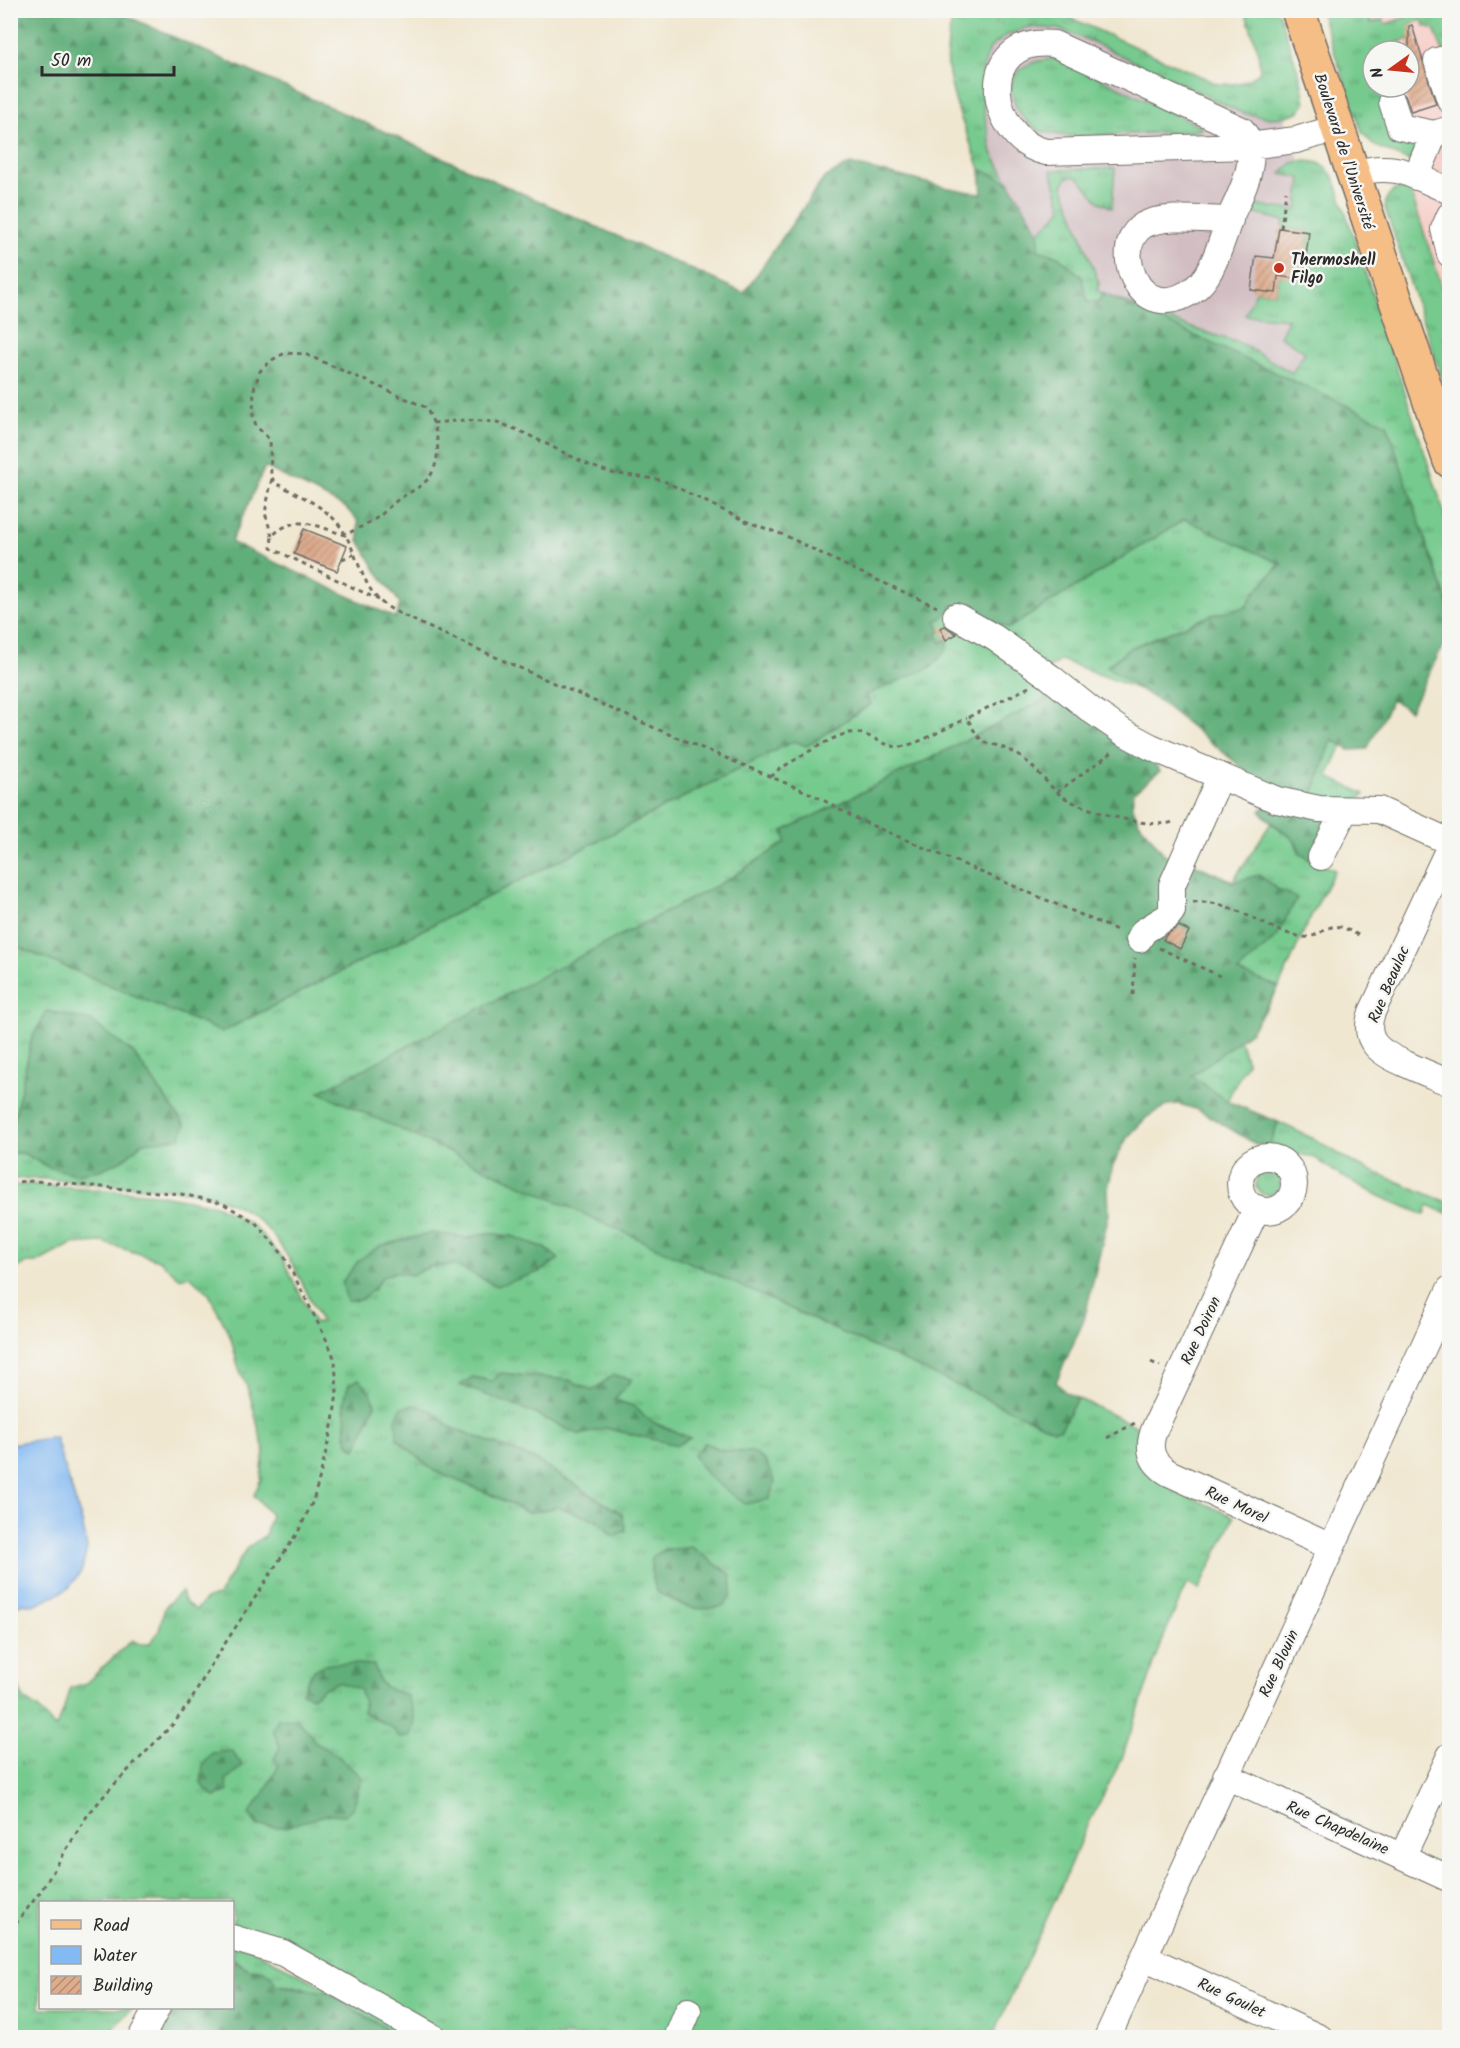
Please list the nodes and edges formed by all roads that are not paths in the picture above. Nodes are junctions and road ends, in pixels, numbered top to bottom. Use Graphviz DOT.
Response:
graph roads {
  1 [pos="1298,10"];
  2 [pos="1449,58"];
  3 [pos="1449,100"];
  4 [pos="1392,102"];
  5 [pos="1337,128"];
  6 [pos="1442,132"];
  7 [pos="1249,146"];
  8 [pos="1353,174"];
  9 [pos="1416,177"];
  10 [pos="1449,191"];
  11 [pos="1449,214"];
  12 [pos="1230,220"];
  13 [pos="1449,254"];
  14 [pos="1449,461"];
  15 [pos="956,616"];
  16 [pos="1220,777"];
  17 [pos="1345,810"];
  18 [pos="1449,844"];
  19 [pos="1321,857"];
  20 [pos="1139,939"];
  21 [pos="1449,1083"];
  22 [pos="1257,1208"];
  23 [pos="1449,1289"];
  24 [pos="1441,1330"];
  25 [pos="1151,1453"];
  26 [pos="1331,1547"];
  27 [pos="1449,1756"];
  28 [pos="1226,1776"];
  29 [pos="1402,1857"];
  30 [pos="1449,1879"];
  31 [pos="234,1939"];
  32 [pos="1144,1956"];
  33 [pos="156,2009"];
  34 [pos="688,2011"];
  35 [pos="141,2037"];
  36 [pos="434,2037"];
  37 [pos="677,2037"];
  38 [pos="1107,2037"];
  39 [pos="1320,2037"];
  1 -- 5 [label="main road, Boulevard de l'Université"];
  2 -- 3 [label="street"];
  4 -- 6 [label="street"];
  5 -- 7 [label="street"];
  5 -- 8 [label="main road, Boulevard de l'Université"];
  6 -- 9 [label="street"];
  7 -- 7 [label="street"];
  7 -- 12 [label="street"];
  8 -- 9 [label="street"];
  8 -- 14 [label="main road, Boulevard de l'Université"];
  9 -- 10 [label="street"];
  11 -- 13 [label="street"];
  15 -- 16 [label="street"];
  16 -- 17 [label="street"];
  16 -- 20 [label="street"];
  17 -- 18 [label="street"];
  17 -- 19 [label="street"];
  18 -- 21 [label="street, Rue Beaulac"];
  22 -- 25 [label="street, Rue Doiron"];
  23 -- 24 [label="street, Rue Blouin"];
  24 -- 26 [label="street, Rue Blouin"];
  25 -- 26 [label="street, Rue Morel"];
  26 -- 28 [label="street, Rue Blouin"];
  27 -- 29 [label="street"];
  28 -- 29 [label="street, Rue Chapdelaine"];
  28 -- 32 [label="street, Rue Blouin"];
  29 -- 30 [label="street, Rue Chapdelaine"];
  31 -- 36 [label="street"];
  32 -- 38 [label="street, Rue Blouin"];
  32 -- 39 [label="street, Rue Goulet"];
  33 -- 35 [label="street"];
  34 -- 37 [label="street"];
}
